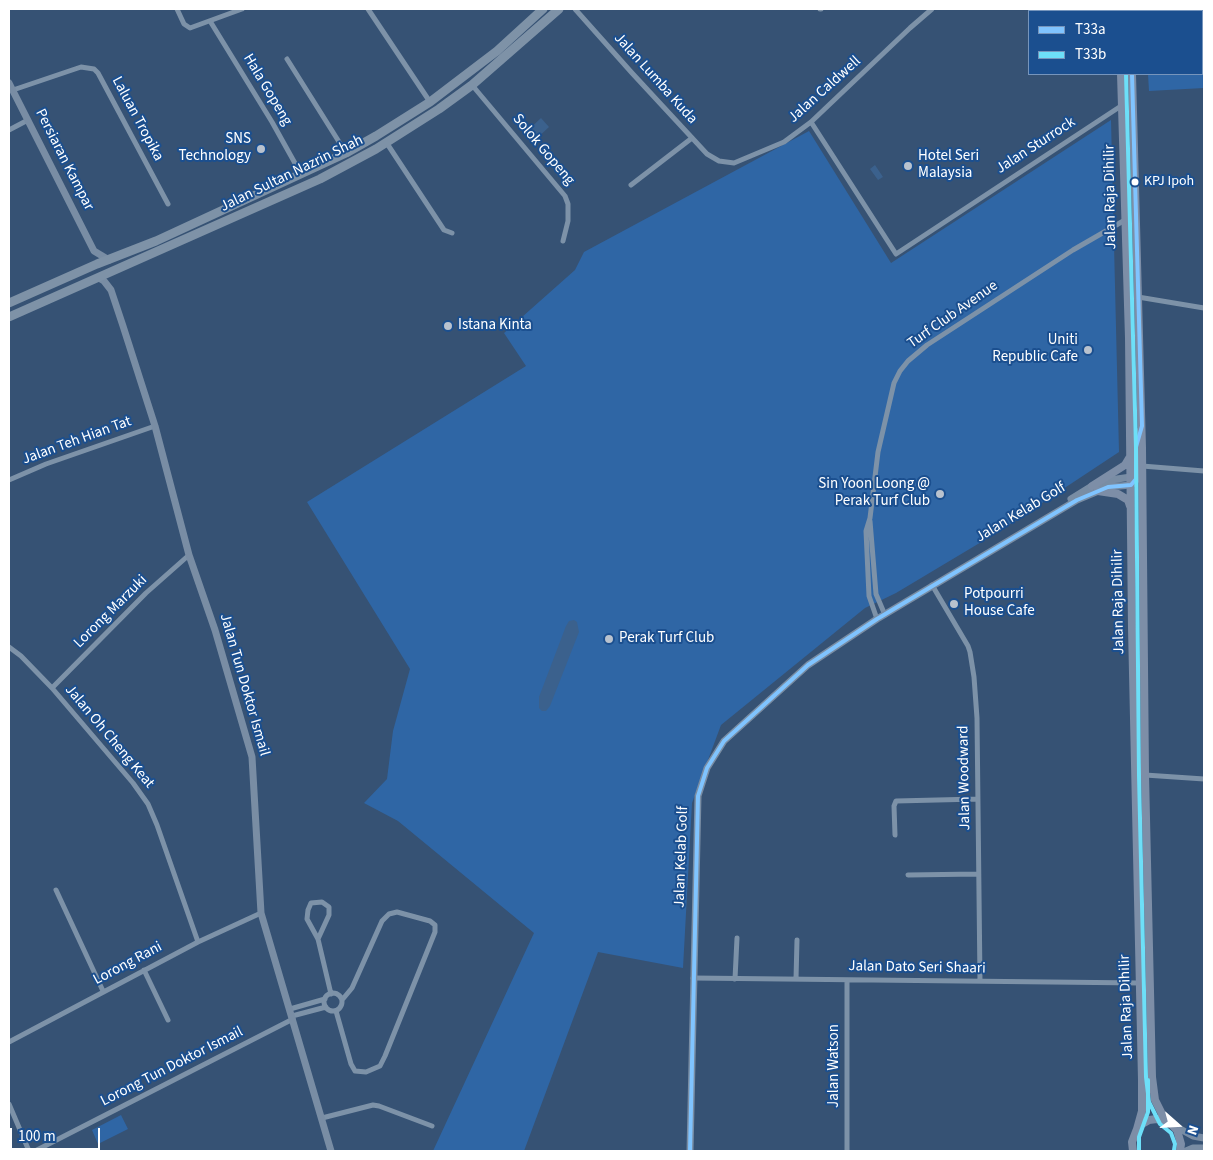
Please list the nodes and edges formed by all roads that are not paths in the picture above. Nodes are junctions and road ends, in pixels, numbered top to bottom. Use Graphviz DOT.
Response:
graph roads {
  1 [pos="177,9"];
  2 [pos="242,9"];
  3 [pos="368,9"];
  4 [pos="543,9"];
  5 [pos="560,9"];
  6 [pos="576,9"];
  7 [pos="932,9"];
  8 [pos="210,21"];
  9 [pos="287,60"];
  10 [pos="1121,75"];
  11 [pos="1132,75"];
  12 [pos="9,83"];
  13 [pos="472,85"];
  14 [pos="13,90"];
  15 [pos="430,102"];
  16 [pos="1121,106"];
  17 [pos="28,120"];
  18 [pos="811,122"];
  19 [pos="9,130"];
  20 [pos="692,138"];
  21 [pos="386,142"];
  22 [pos="1134,147"];
  23 [pos="346,152"];
  24 [pos="719,161"];
  25 [pos="301,174"];
  26 [pos="631,185"];
  27 [pos="1124,198"];
  28 [pos="168,204"];
  29 [pos="1124,220"];
  30 [pos="452,233"];
  31 [pos="563,241"];
  32 [pos="94,250"];
  33 [pos="109,260"];
  34 [pos="88,268"];
  35 [pos="115,271"];
  36 [pos="99,278"];
  37 [pos="110,290"];
  38 [pos="1138,297"];
  39 [pos="9,302"];
  40 [pos="1204,308"];
  41 [pos="9,318"];
  42 [pos="155,426"];
  43 [pos="1142,426"];
  44 [pos="1131,455"];
  45 [pos="1142,466"];
  46 [pos="1204,471"];
  47 [pos="9,480"];
  48 [pos="1132,481"];
  49 [pos="1095,489"];
  50 [pos="1131,513"];
  51 [pos="870,518"];
  52 [pos="1142,521"];
  53 [pos="190,555"];
  54 [pos="932,585"];
  55 [pos="885,614"];
  56 [pos="877,619"];
  57 [pos="9,647"];
  58 [pos="52,688"];
  59 [pos="1145,775"];
  60 [pos="1204,779"];
  61 [pos="978,799"];
  62 [pos="895,835"];
  63 [pos="978,874"];
  64 [pos="908,875"];
  65 [pos="56,890"];
  66 [pos="262,913"];
  67 [pos="737,938"];
  68 [pos="318,939"];
  69 [pos="797,940"];
  70 [pos="198,942"];
  71 [pos="144,970"];
  72 [pos="693,978"];
  73 [pos="736,979"];
  74 [pos="796,979"];
  75 [pos="847,980"];
  76 [pos="980,981"];
  77 [pos="1140,983"];
  78 [pos="103,991"];
  79 [pos="331,994"];
  80 [pos="325,1000"];
  81 [pos="342,1000"];
  82 [pos="326,1007"];
  83 [pos="336,1011"];
  84 [pos="292,1015"];
  85 [pos="168,1020"];
  86 [pos="9,1042"];
  87 [pos="9,1104"];
  88 [pos="322,1118"];
  89 [pos="1165,1120"];
  90 [pos="1173,1125"];
  91 [pos="432,1126"];
  92 [pos="1137,1129"];
  93 [pos="1204,1138"];
  94 [pos="1204,1148"];
  95 [pos="29,1151"];
  96 [pos="35,1151"];
  97 [pos="331,1151"];
  98 [pos="690,1151"];
  99 [pos="847,1151"];
  100 [pos="1134,1151"];
  101 [pos="1180,1151"];
  102 [pos="1186,1151"];
  1 -- 8 [label="street"];
  2 -- 8 [label="street"];
  3 -- 15 [label="street"];
  4 -- 15 [label="highway, Jalan Sultan Nazrin Shah"];
  5 -- 13 [label="highway, Jalan Sultan Nazrin Shah"];
  6 -- 20 [label="street, Jalan Lumba Kuda"];
  7 -- 18 [label="street, Jalan Caldwell"];
  8 -- 25 [label="street, Hala Gopeng"];
  9 -- 23 [label="street"];
  10 -- 16 [label="main road, Jalan Raja Dihilir"];
  11 -- 22 [label="main road, Jalan Raja Dihilir"];
  12 -- 14 [label="street, Persiaran Kampar"];
  13 -- 21 [label="highway, Jalan Sultan Nazrin Shah"];
  13 -- 31 [label="street, Solok Gopeng"];
  14 -- 17 [label="street, Persiaran Kampar"];
  14 -- 28 [label="street, Laluan Tropika"];
  15 -- 23 [label="highway, Jalan Sultan Nazrin Shah"];
  16 -- 18 [label="street, Jalan Sturrock"];
  16 -- 27 [label="main road, Jalan Raja Dihilir"];
  17 -- 19 [label="street"];
  17 -- 32 [label="street, Persiaran Kampar"];
  18 -- 24 [label="street, Jalan Caldwell"];
  20 -- 24 [label="street, Jalan Lumba Kuda"];
  20 -- 26 [label="street"];
  21 -- 30 [label="street"];
  21 -- 35 [label="highway, Jalan Sultan Nazrin Shah"];
  22 -- 27 [label="main road"];
  22 -- 38 [label="main road, Jalan Raja Dihilir"];
  23 -- 25 [label="highway, Jalan Sultan Nazrin Shah"];
  25 -- 33 [label="highway, Jalan Sultan Nazrin Shah"];
  27 -- 29 [label="main road, Jalan Raja Dihilir"];
  29 -- 44 [label="main road, Jalan Raja Dihilir"];
  29 -- 51 [label="street, Turf Club Avenue"];
  32 -- 33 [label="street, Persiaran Kampar"];
  32 -- 34 [label="street"];
  33 -- 34 [label="highway, Jalan Sultan Nazrin Shah"];
  34 -- 39 [label="highway, Jalan Sultan Nazrin Shah"];
  35 -- 36 [label="highway, Jalan Sultan Nazrin Shah"];
  35 -- 37 [label="street"];
  36 -- 37 [label="street, Jalan Tun Doktor Ismail"];
  36 -- 41 [label="highway, Jalan Sultan Nazrin Shah"];
  37 -- 42 [label="street, Jalan Tun Doktor Ismail"];
  38 -- 40 [label="street"];
  38 -- 43 [label="main road, Jalan Raja Dihilir"];
  42 -- 47 [label="street, Jalan Teh Hian Tat"];
  42 -- 53 [label="street, Jalan Tun Doktor Ismail"];
  43 -- 45 [label="main road, Jalan Raja Dihilir"];
  43 -- 48 [label="main road"];
  44 -- 48 [label="main road, Jalan Raja Dihilir"];
  44 -- 49 [label="main road"];
  45 -- 46 [label="street"];
  45 -- 52 [label="main road, Jalan Raja Dihilir"];
  48 -- 49 [label="street"];
  48 -- 50 [label="main road, Jalan Raja Dihilir"];
  48 -- 52 [label="main road"];
  49 -- 50 [label="main road"];
  49 -- 54 [label="street, Jalan Kelab Golf"];
  49 -- 54 [label="street, Jalan Kelab Golf"];
  50 -- 77 [label="main road, Jalan Raja Dihilir"];
  51 -- 55 [label="street, Turf Club Avenue"];
  51 -- 56 [label="street, Turf Club Avenue"];
  52 -- 59 [label="main road, Jalan Raja Dihilir"];
  53 -- 58 [label="street, Lorong Marzuki"];
  53 -- 66 [label="street, Jalan Tun Doktor Ismail"];
  54 -- 55 [label="street, Jalan Kelab Golf"];
  54 -- 61 [label="street, Jalan Woodward"];
  55 -- 56 [label="street, Jalan Kelab Golf"];
  56 -- 72 [label="street, Jalan Kelab Golf"];
  57 -- 58 [label="street, Jalan Oh Cheng Keat"];
  58 -- 70 [label="street, Jalan Oh Cheng Keat"];
  59 -- 60 [label="street"];
  59 -- 89 [label="main road, Jalan Raja Dihilir"];
  61 -- 62 [label="street"];
  61 -- 63 [label="street, Jalan Woodward"];
  63 -- 64 [label="street"];
  63 -- 76 [label="street, Jalan Woodward"];
  65 -- 78 [label="street"];
  66 -- 70 [label="street, Lorong Rani"];
  66 -- 84 [label="street, Jalan Tun Doktor Ismail"];
  67 -- 73 [label="street"];
  68 -- 68 [label="street"];
  68 -- 79 [label="street"];
  69 -- 74 [label="street"];
  70 -- 71 [label="street, Lorong Rani"];
  71 -- 78 [label="street, Lorong Rani"];
  71 -- 85 [label="street"];
  72 -- 73 [label="street, Jalan Dato Seri Shaari"];
  72 -- 98 [label="street, Jalan Kelab Golf"];
  73 -- 74 [label="street, Jalan Dato Seri Shaari"];
  74 -- 75 [label="street, Jalan Dato Seri Shaari"];
  75 -- 76 [label="street, Jalan Dato Seri Shaari"];
  75 -- 99 [label="street, Jalan Watson"];
  76 -- 77 [label="street, Jalan Dato Seri Shaari"];
  77 -- 92 [label="main road, Jalan Raja Dihilir"];
  78 -- 86 [label="street, Lorong Rani"];
  79 -- 80 [label="street"];
  79 -- 81 [label="street"];
  80 -- 82 [label="street"];
  80 -- 84 [label="street"];
  81 -- 83 [label="street"];
  81 -- 83 [label="street"];
  82 -- 83 [label="street"];
  82 -- 84 [label="street"];
  84 -- 88 [label="street, Jalan Tun Doktor Ismail"];
  84 -- 96 [label="street, Lorong Tun Doktor Ismail"];
  87 -- 95 [label="street"];
  88 -- 91 [label="street"];
  88 -- 97 [label="street, Jalan Tun Doktor Ismail"];
  89 -- 90 [label="main road"];
  89 -- 92 [label="main road"];
  90 -- 93 [label="street"];
  90 -- 101 [label="main road"];
  92 -- 100 [label="main road, Jalan Raja Dihilir"];
  94 -- 102 [label="street"];
}
